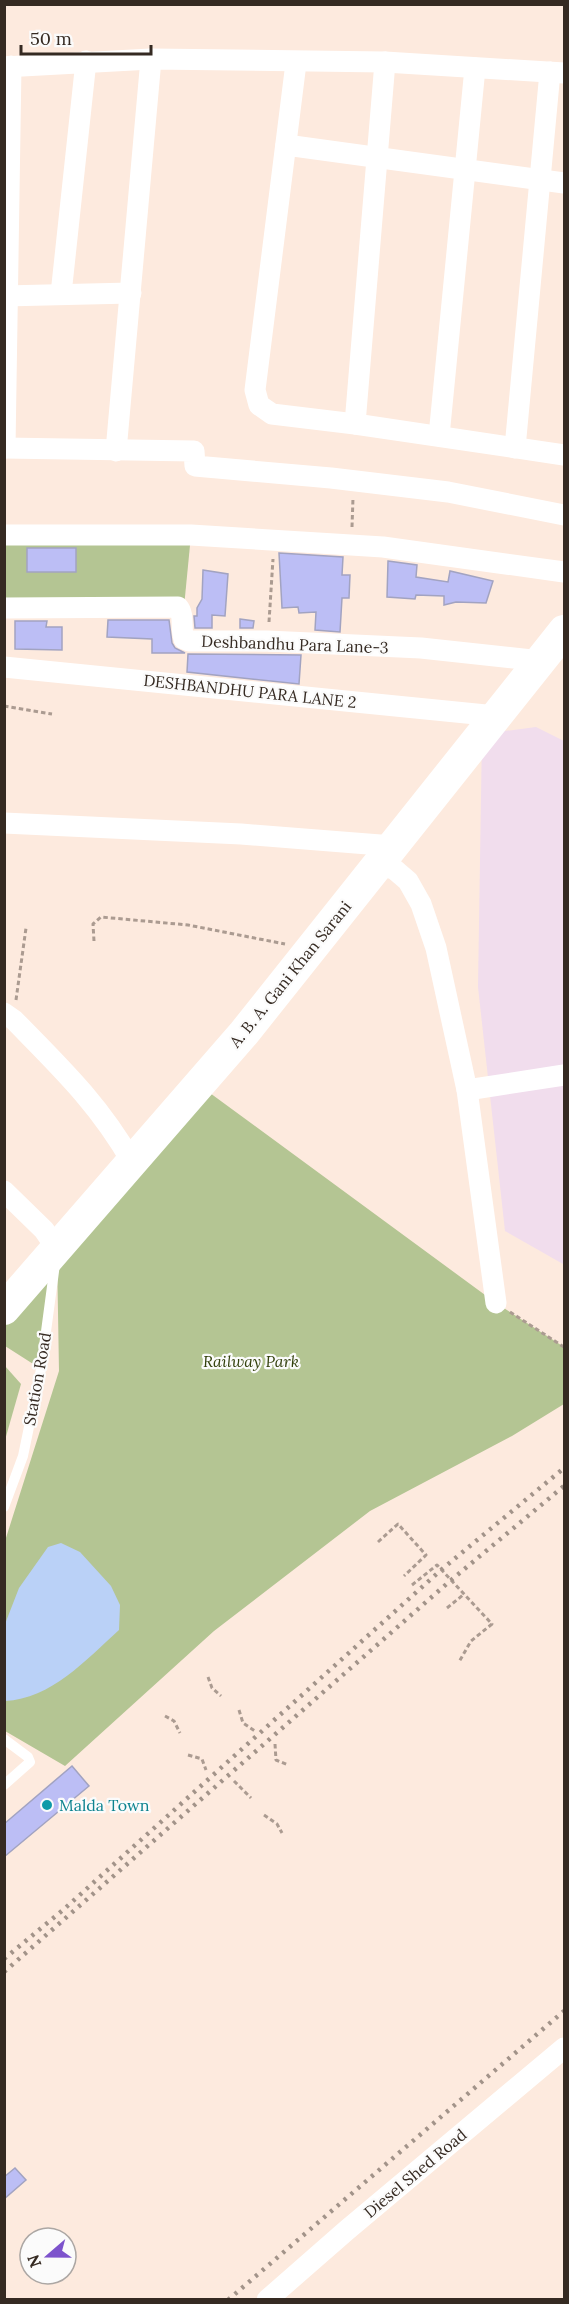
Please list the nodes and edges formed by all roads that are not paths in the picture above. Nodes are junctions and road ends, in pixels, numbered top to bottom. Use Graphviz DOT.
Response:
graph roads {
  1 [pos="151,59"];
  2 [pos="86,61"];
  3 [pos="385,62"];
  4 [pos="296,63"];
  5 [pos="8,66"];
  6 [pos="475,68"];
  7 [pos="557,73"];
  8 [pos="286,145"];
  9 [pos="377,158"];
  10 [pos="465,170"];
  11 [pos="540,180"];
  12 [pos="564,183"];
  13 [pos="131,293"];
  14 [pos="61,294"];
  15 [pos="5,296"];
  16 [pos="355,424"];
  17 [pos="439,436"];
  18 [pos="5,448"];
  19 [pos="515,448"];
  20 [pos="116,451"];
  21 [pos="564,455"];
  22 [pos="564,515"];
  23 [pos="4,535"];
  24 [pos="564,572"];
  25 [pos="4,608"];
  26 [pos="564,631"];
  27 [pos="541,660"];
  28 [pos="4,667"];
  29 [pos="496,716"];
  30 [pos="4,824"];
  31 [pos="385,856"];
  32 [pos="9,1017"];
  33 [pos="564,1075"];
  34 [pos="467,1090"];
  35 [pos="132,1162"];
  36 [pos="4,1191"];
  37 [pos="57,1249"];
  38 [pos="496,1303"];
  39 [pos="4,1309"];
  40 [pos="4,1507"];
  41 [pos="4,1739"];
  42 [pos="4,1785"];
  43 [pos="564,2048"];
  44 [pos="267,2300"];
  1 -- 2 [label="street"];
  1 -- 4 [label="street"];
  1 -- 13 [label="street"];
  2 -- 5 [label="street"];
  2 -- 14 [label="street"];
  3 -- 4 [label="street"];
  3 -- 6 [label="street"];
  3 -- 9 [label="street"];
  4 -- 8 [label="street"];
  5 -- 15 [label="street"];
  6 -- 7 [label="street"];
  6 -- 10 [label="street"];
  7 -- 11 [label="street"];
  8 -- 9 [label="street"];
  8 -- 16 [label="street"];
  9 -- 10 [label="street"];
  9 -- 16 [label="street"];
  10 -- 11 [label="street"];
  10 -- 17 [label="street"];
  11 -- 12 [label="street"];
  11 -- 19 [label="street"];
  13 -- 14 [label="street"];
  13 -- 20 [label="street"];
  14 -- 15 [label="street"];
  15 -- 18 [label="street"];
  16 -- 17 [label="street"];
  17 -- 19 [label="street"];
  18 -- 20 [label="street"];
  19 -- 21 [label="street"];
  20 -- 22 [label="street"];
  23 -- 24 [label="street"];
  25 -- 27 [label="street, Deshbandhu Para Lane-3"];
  26 -- 27 [label="main road, A. B. A. Gani Khan Sarani"];
  27 -- 29 [label="main road, A. B. A. Gani Khan Sarani"];
  28 -- 29 [label="street, DESHBANDHU PARA LANE 2"];
  29 -- 31 [label="main road, A. B. A. Gani Khan Sarani"];
  30 -- 31 [label="street"];
  31 -- 34 [label="street"];
  31 -- 35 [label="main road, A. B. A. Gani Khan Sarani"];
  32 -- 35 [label="street"];
  33 -- 34 [label="street"];
  34 -- 38 [label="street"];
  35 -- 37 [label="main road, A. B. A. Gani Khan Sarani"];
  36 -- 37 [label="street"];
  37 -- 39 [label="main road, A. B. A. Gani Khan Sarani"];
  37 -- 40 [label="lane, Station Road"];
  41 -- 42 [label="lane"];
  43 -- 44 [label="street, Diesel Shed Road"];
}
